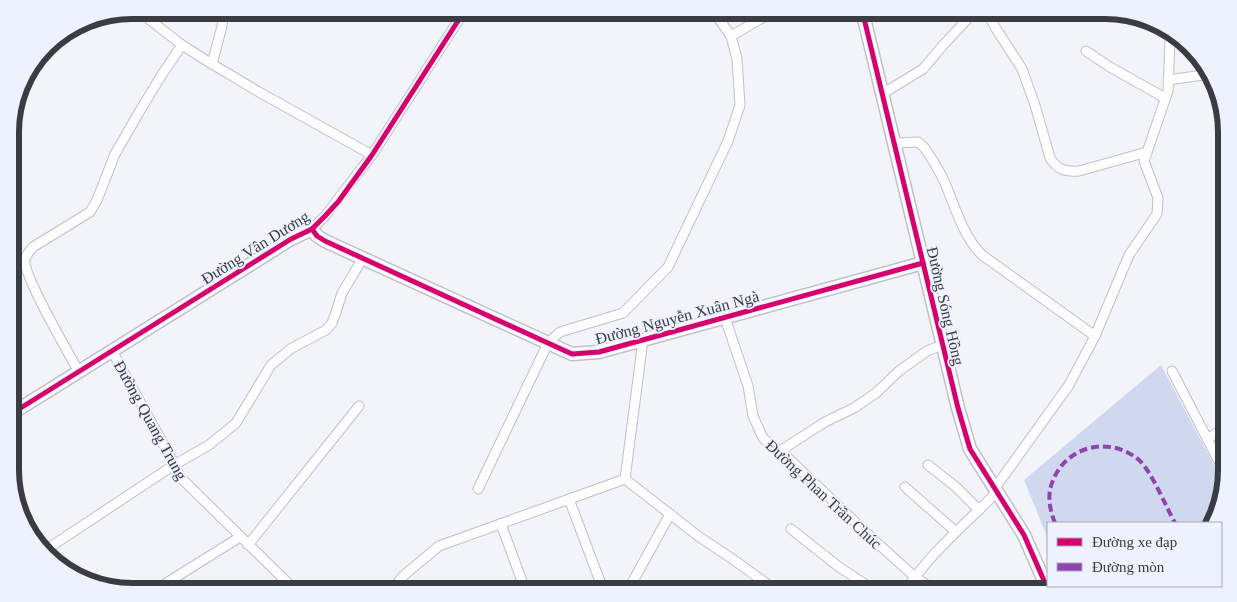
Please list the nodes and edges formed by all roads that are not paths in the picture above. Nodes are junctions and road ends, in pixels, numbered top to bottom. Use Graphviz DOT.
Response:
graph roads {
  1 [pos="149,19"];
  2 [pos="223,19"];
  3 [pos="459,19"];
  4 [pos="719,19"];
  5 [pos="760,19"];
  6 [pos="864,19"];
  7 [pos="968,19"];
  8 [pos="991,19"];
  9 [pos="731,36"];
  10 [pos="1170,40"];
  11 [pos="182,45"];
  12 [pos="1086,51"];
  13 [pos="212,64"];
  14 [pos="1203,75"];
  15 [pos="1168,80"];
  16 [pos="882,94"];
  17 [pos="1165,98"];
  18 [pos="894,143"];
  19 [pos="1147,152"];
  20 [pos="372,155"];
  21 [pos="312,229"];
  22 [pos="363,258"];
  23 [pos="923,263"];
  24 [pos="725,318"];
  25 [pos="1095,336"];
  26 [pos="643,340"];
  27 [pos="548,343"];
  28 [pos="942,345"];
  29 [pos="112,352"];
  30 [pos="1172,371"];
  31 [pos="79,372"];
  32 [pos="359,406"];
  33 [pos="19,409"];
  34 [pos="1218,432"];
  35 [pos="1207,439"];
  36 [pos="780,451"];
  37 [pos="1218,460"];
  38 [pos="174,465"];
  39 [pos="928,466"];
  40 [pos="625,479"];
  41 [pos="905,487"];
  42 [pos="478,489"];
  43 [pos="996,490"];
  44 [pos="569,499"];
  45 [pos="979,510"];
  46 [pos="670,514"];
  47 [pos="501,524"];
  48 [pos="791,529"];
  49 [pos="956,532"];
  50 [pos="240,537"];
  51 [pos="248,545"];
  52 [pos="49,547"];
  53 [pos="914,577"];
  54 [pos="166,583"];
  55 [pos="288,583"];
  56 [pos="397,583"];
  57 [pos="523,583"];
  58 [pos="601,583"];
  59 [pos="632,583"];
  60 [pos="766,583"];
  61 [pos="863,583"];
  62 [pos="911,583"];
  63 [pos="923,583"];
  64 [pos="1045,583"];
  1 -- 11 [label="street"];
  2 -- 13 [label="street"];
  3 -- 20 [label="street, Đường Vân Dương"];
  4 -- 9 [label="street"];
  5 -- 9 [label="street"];
  6 -- 16 [label="street, Đường Sóng Hồng"];
  7 -- 16 [label="street"];
  8 -- 19 [label="street"];
  9 -- 27 [label="street"];
  10 -- 15 [label="street"];
  11 -- 13 [label="street"];
  11 -- 31 [label="street"];
  12 -- 17 [label="street"];
  13 -- 20 [label="street"];
  14 -- 15 [label="street"];
  15 -- 17 [label="street"];
  16 -- 18 [label="street, Đường Sóng Hồng"];
  17 -- 19 [label="street"];
  18 -- 23 [label="street, Đường Sóng Hồng"];
  18 -- 25 [label="street"];
  19 -- 25 [label="street"];
  20 -- 21 [label="street, Đường Vân Dương"];
  21 -- 22 [label="street, Đường Nguyễn Xuân Ngà"];
  21 -- 29 [label="street, Đường Vân Dương"];
  22 -- 27 [label="street, Đường Nguyễn Xuân Ngà"];
  22 -- 38 [label="street"];
  23 -- 24 [label="street, Đường Nguyễn Xuân Ngà"];
  23 -- 28 [label="street, Đường Sóng Hồng"];
  24 -- 26 [label="street, Đường Nguyễn Xuân Ngà"];
  24 -- 36 [label="street, Đường Phan Trần Chúc"];
  25 -- 43 [label="street"];
  26 -- 27 [label="street, Đường Nguyễn Xuân Ngà"];
  26 -- 40 [label="street"];
  27 -- 42 [label="street"];
  28 -- 36 [label="street"];
  28 -- 43 [label="street, Đường Sóng Hồng"];
  29 -- 31 [label="street, Đường Vân Dương"];
  29 -- 38 [label="street, Đường Quang Trung"];
  30 -- 35 [label="street"];
  31 -- 33 [label="street, Đường Vân Dương"];
  32 -- 51 [label="street"];
  34 -- 35 [label="street"];
  35 -- 37 [label="street"];
  36 -- 53 [label="street, Đường Phan Trần Chúc"];
  38 -- 50 [label="street, Đường Quang Trung"];
  38 -- 52 [label="street"];
  39 -- 45 [label="street"];
  40 -- 44 [label="street"];
  40 -- 46 [label="street"];
  41 -- 49 [label="street"];
  43 -- 45 [label="street"];
  43 -- 64 [label="street, Đường Sóng Hồng"];
  44 -- 47 [label="street"];
  44 -- 58 [label="street"];
  45 -- 49 [label="street"];
  46 -- 59 [label="street"];
  46 -- 60 [label="street"];
  47 -- 56 [label="street"];
  47 -- 57 [label="street"];
  48 -- 61 [label="street"];
  49 -- 53 [label="street"];
  50 -- 51 [label="street, Đường Quang Trung"];
  50 -- 54 [label="street"];
  51 -- 55 [label="street, Đường Quang Trung"];
  53 -- 62 [label="street"];
  53 -- 63 [label="street, Đường Phan Trần Chúc"];
}
